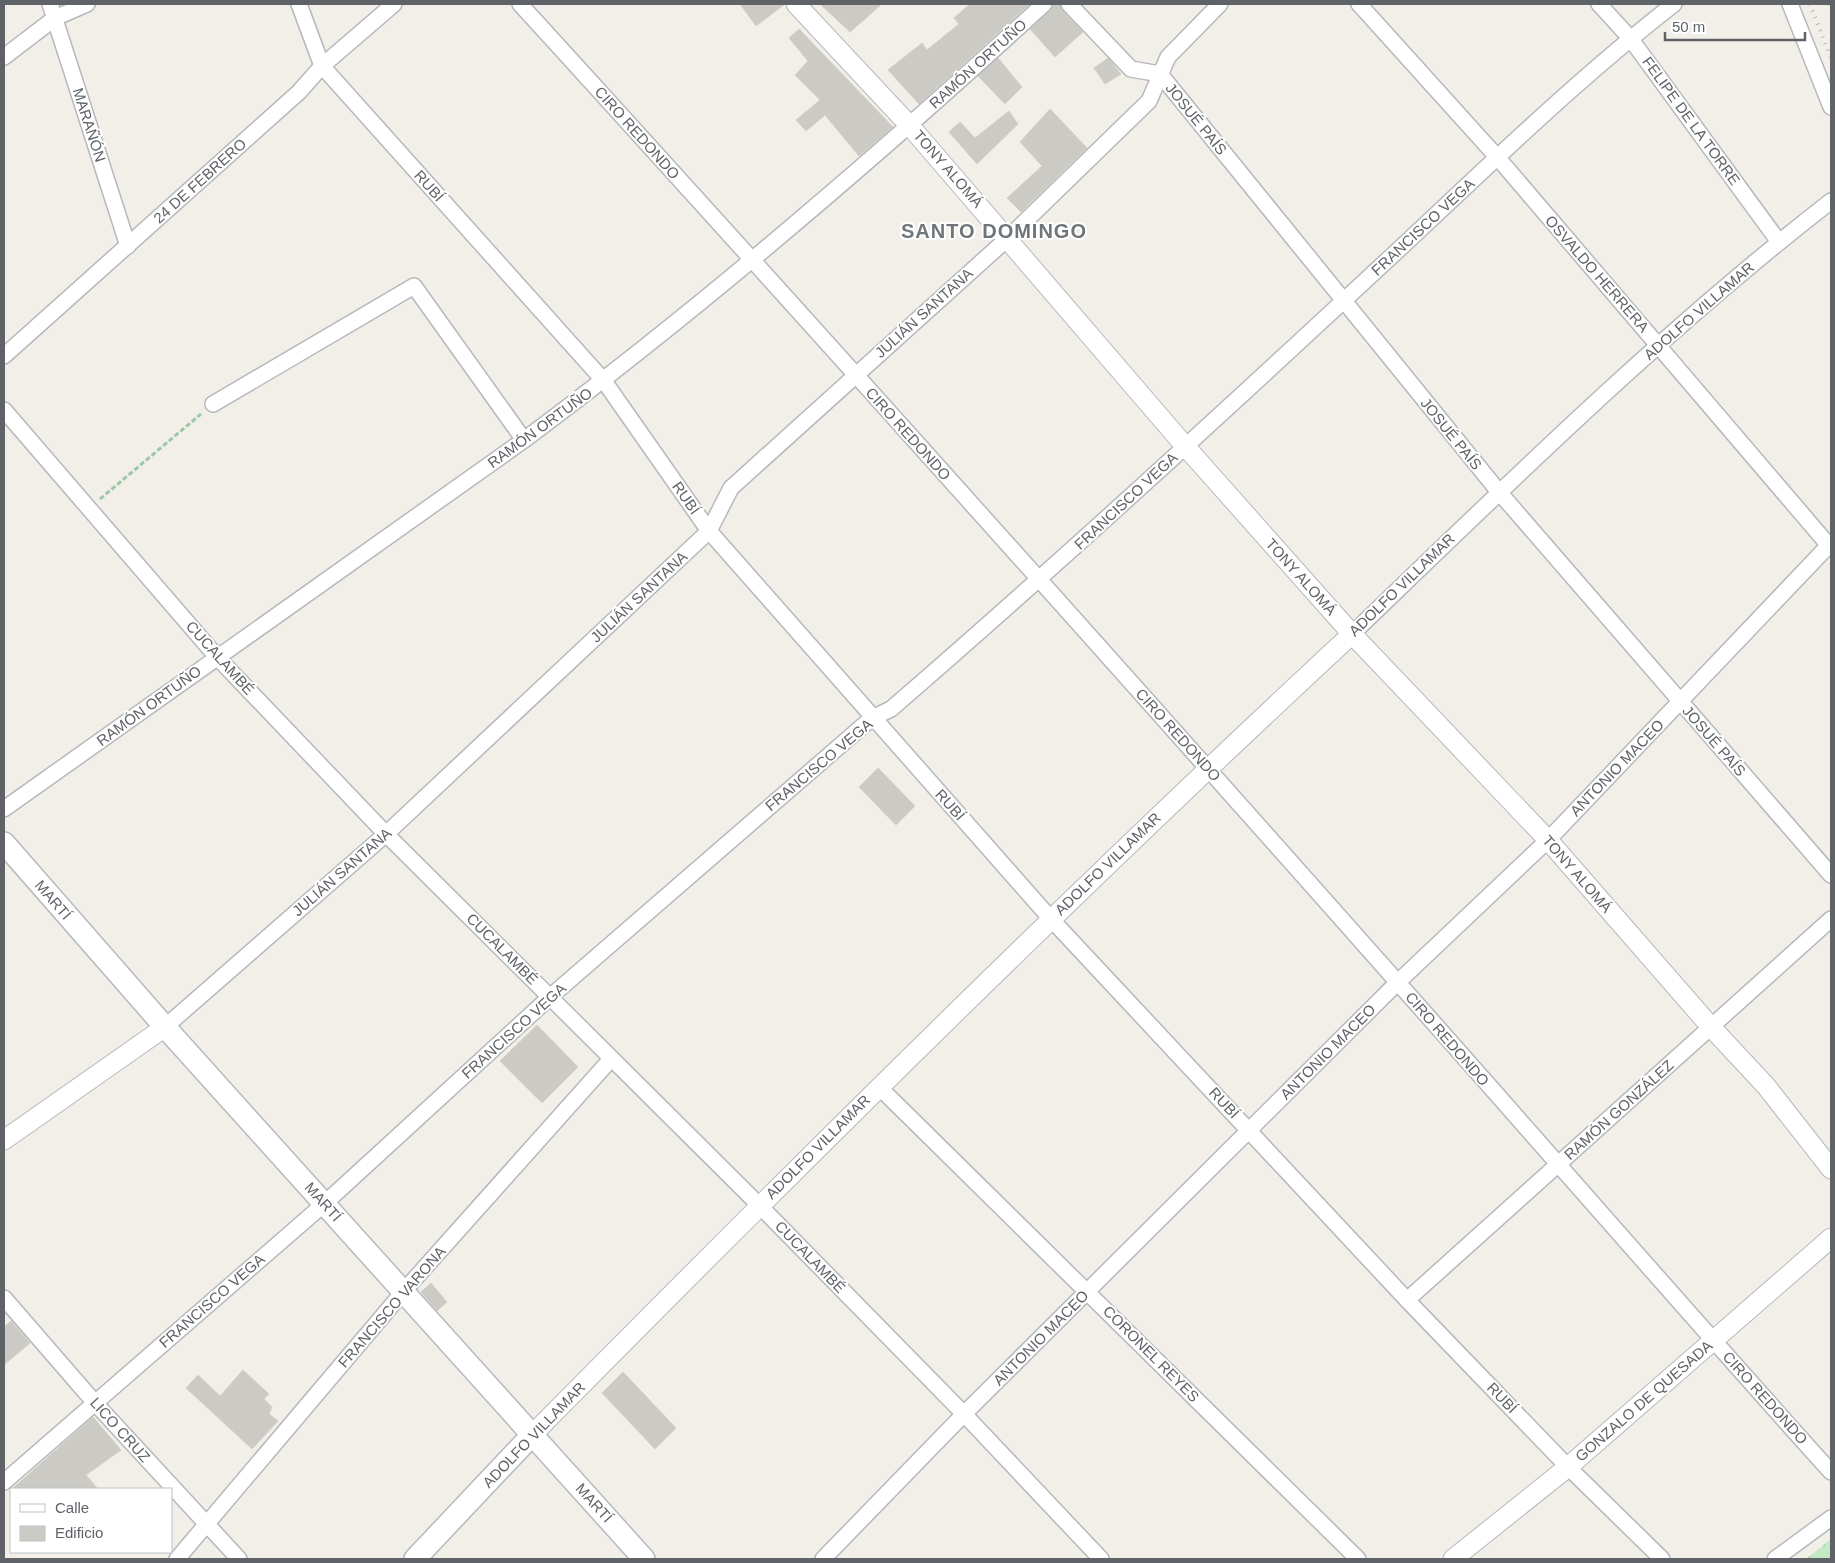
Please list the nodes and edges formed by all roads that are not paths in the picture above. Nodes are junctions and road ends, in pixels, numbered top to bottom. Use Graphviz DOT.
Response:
graph roads {
  1 [pos="88,4"];
  2 [pos="299,4"];
  3 [pos="394,4"];
  4 [pos="520,4"];
  5 [pos="796,4"];
  6 [pos="1044,4"];
  7 [pos="1069,4"];
  8 [pos="1220,4"];
  9 [pos="1359,4"];
  10 [pos="1599,4"];
  11 [pos="1674,4"];
  12 [pos="1790,4"];
  13 [pos="53,11"];
  14 [pos="1630,38"];
  15 [pos="4,57"];
  16 [pos="322,66"];
  17 [pos="1160,74"];
  18 [pos="1831,107"];
  19 [pos="910,126"];
  20 [pos="1498,158"];
  21 [pos="1831,201"];
  22 [pos="1008,238"];
  23 [pos="1779,242"];
  24 [pos="128,246"];
  25 [pos="752,259"];
  26 [pos="1342,302"];
  27 [pos="1659,345"];
  28 [pos="4,356"];
  29 [pos="855,376"];
  30 [pos="604,381"];
  31 [pos="213,404"];
  32 [pos="4,410"];
  33 [pos="524,440"];
  34 [pos="1185,446"];
  35 [pos="1499,492"];
  36 [pos="709,531"];
  37 [pos="1830,546"];
  38 [pos="1040,580"];
  39 [pos="1352,634"];
  40 [pos="217,657"];
  41 [pos="1680,702"];
  42 [pos="872,718"];
  43 [pos="1207,768"];
  44 [pos="4,809"];
  45 [pos="386,834"];
  46 [pos="1548,840"];
  47 [pos="4,843"];
  48 [pos="1831,874"];
  49 [pos="1051,919"];
  50 [pos="1831,919"];
  51 [pos="1398,982"];
  52 [pos="550,997"];
  53 [pos="165,1027"];
  54 [pos="1711,1028"];
  55 [pos="610,1059"];
  56 [pos="879,1087"];
  57 [pos="1250,1130"];
  58 [pos="4,1140"];
  59 [pos="1557,1166"];
  60 [pos="1831,1169"];
  61 [pos="324,1204"];
  62 [pos="759,1205"];
  63 [pos="1831,1238"];
  64 [pos="403,1292"];
  65 [pos="1088,1292"];
  66 [pos="4,1298"];
  67 [pos="1406,1300"];
  68 [pos="1712,1341"];
  69 [pos="95,1403"];
  70 [pos="964,1414"];
  71 [pos="532,1436"];
  72 [pos="1568,1467"];
  73 [pos="1831,1472"];
  74 [pos="4,1482"];
  75 [pos="1831,1518"];
  76 [pos="207,1526"];
  77 [pos="178,1559"];
  78 [pos="239,1559"];
  79 [pos="415,1559"];
  80 [pos="644,1559"];
  81 [pos="823,1559"];
  82 [pos="1101,1559"];
  83 [pos="1358,1559"];
  84 [pos="1452,1559"];
  85 [pos="1662,1559"];
  86 [pos="1775,1559"];
  1 -- 13 [label="street"];
  2 -- 16 [label="street, RUBÍ"];
  3 -- 16 [label="street, 24 DE FEBRERO"];
  4 -- 25 [label="street, CIRO REDONDO"];
  5 -- 19 [label="street, TONY ALOMÁ"];
  6 -- 19 [label="street, RAMÓN ORTUÑO"];
  7 -- 17 [label="street, JOSUÉ PAÍS"];
  8 -- 17 [label="street, JULIÁN SANTANA"];
  9 -- 20 [label="street, OSVALDO HERRERA"];
  10 -- 14 [label="street, FELIPE DE LA TORRE"];
  11 -- 14 [label="street, FRANCISCO VEGA"];
  12 -- 18 [label="street"];
  13 -- 15 [label="street"];
  13 -- 24 [label="street, MARAÑÓN"];
  14 -- 20 [label="street, FRANCISCO VEGA"];
  14 -- 23 [label="street, FELIPE DE LA TORRE"];
  16 -- 24 [label="street, 24 DE FEBRERO"];
  16 -- 30 [label="street, RUBÍ"];
  17 -- 22 [label="street, JULIÁN SANTANA"];
  17 -- 26 [label="street, JOSUÉ PAÍS"];
  19 -- 22 [label="street, TONY ALOMÁ"];
  19 -- 25 [label="street, RAMÓN ORTUÑO"];
  20 -- 26 [label="street, FRANCISCO VEGA"];
  20 -- 27 [label="street, OSVALDO HERRERA"];
  21 -- 23 [label="street, ADOLFO VILLAMAR"];
  22 -- 29 [label="street, JULIÁN SANTANA"];
  22 -- 34 [label="street, TONY ALOMÁ"];
  23 -- 27 [label="street, ADOLFO VILLAMAR"];
  24 -- 28 [label="street, 24 DE FEBRERO"];
  25 -- 29 [label="street, CIRO REDONDO"];
  25 -- 30 [label="street, RAMÓN ORTUÑO"];
  26 -- 34 [label="street, FRANCISCO VEGA"];
  26 -- 35 [label="street, JOSUÉ PAÍS"];
  27 -- 35 [label="street, ADOLFO VILLAMAR"];
  27 -- 37 [label="street, OSVALDO HERRERA"];
  29 -- 36 [label="street, JULIÁN SANTANA"];
  29 -- 38 [label="street, CIRO REDONDO"];
  30 -- 33 [label="street, RAMÓN ORTUÑO"];
  30 -- 36 [label="street, RUBÍ"];
  31 -- 33 [label="street"];
  32 -- 40 [label="street, CUCALAMBÉ"];
  33 -- 40 [label="street, RAMÓN ORTUÑO"];
  34 -- 38 [label="street, FRANCISCO VEGA"];
  34 -- 39 [label="street, TONY ALOMÁ"];
  35 -- 39 [label="street, ADOLFO VILLAMAR"];
  35 -- 41 [label="street, JOSUÉ PAÍS"];
  36 -- 42 [label="street, RUBÍ"];
  36 -- 45 [label="street, JULIÁN SANTANA"];
  37 -- 41 [label="street, ANTONIO MACEO"];
  38 -- 42 [label="street, FRANCISCO VEGA"];
  38 -- 43 [label="street, CIRO REDONDO"];
  39 -- 43 [label="street, ADOLFO VILLAMAR"];
  39 -- 46 [label="street, TONY ALOMÁ"];
  40 -- 44 [label="street, RAMÓN ORTUÑO"];
  40 -- 45 [label="street, CUCALAMBÉ"];
  41 -- 46 [label="street, ANTONIO MACEO"];
  41 -- 48 [label="street, JOSUÉ PAÍS"];
  42 -- 49 [label="street, RUBÍ"];
  42 -- 52 [label="street, FRANCISCO VEGA"];
  43 -- 49 [label="street, ADOLFO VILLAMAR"];
  43 -- 51 [label="street, CIRO REDONDO"];
  45 -- 52 [label="street, CUCALAMBÉ"];
  45 -- 53 [label="street, JULIÁN SANTANA"];
  46 -- 51 [label="street, ANTONIO MACEO"];
  46 -- 54 [label="street, TONY ALOMÁ"];
  47 -- 53 [label="main road, MARTÍ"];
  49 -- 56 [label="street, ADOLFO VILLAMAR"];
  49 -- 57 [label="street, RUBÍ"];
  50 -- 54 [label="street, RAMÓN GONZÁLEZ"];
  51 -- 57 [label="street, ANTONIO MACEO"];
  51 -- 59 [label="street, CIRO REDONDO"];
  52 -- 55 [label="street, CUCALAMBÉ"];
  52 -- 61 [label="street, FRANCISCO VEGA"];
  53 -- 58 [label="street, JULIÁN SANTANA"];
  53 -- 61 [label="main road, MARTÍ"];
  54 -- 59 [label="street, RAMÓN GONZÁLEZ"];
  54 -- 60 [label="street, TONY ALOMÁ"];
  55 -- 62 [label="street, CUCALAMBÉ"];
  55 -- 64 [label="street, FRANCISCO VARONA"];
  56 -- 62 [label="street, ADOLFO VILLAMAR"];
  56 -- 65 [label="street, CORONEL REYES"];
  57 -- 65 [label="street, ANTONIO MACEO"];
  57 -- 67 [label="street, RUBÍ"];
  59 -- 67 [label="street, RAMÓN GONZÁLEZ"];
  59 -- 68 [label="street, CIRO REDONDO"];
  61 -- 64 [label="main road, MARTÍ"];
  61 -- 69 [label="street, FRANCISCO VEGA"];
  62 -- 70 [label="street, CUCALAMBÉ"];
  62 -- 71 [label="street, ADOLFO VILLAMAR"];
  63 -- 68 [label="street, GONZALO DE QUESADA"];
  64 -- 71 [label="main road, MARTÍ"];
  64 -- 76 [label="street, FRANCISCO VARONA"];
  65 -- 70 [label="street, ANTONIO MACEO"];
  65 -- 83 [label="street, CORONEL REYES"];
  66 -- 69 [label="street, LICO CRUZ"];
  67 -- 72 [label="street, RUBÍ"];
  68 -- 72 [label="street, GONZALO DE QUESADA"];
  68 -- 73 [label="street, CIRO REDONDO"];
  69 -- 74 [label="street, FRANCISCO VEGA"];
  69 -- 76 [label="street, LICO CRUZ"];
  70 -- 81 [label="street, ANTONIO MACEO"];
  70 -- 82 [label="street, CUCALAMBÉ"];
  71 -- 79 [label="main road, ADOLFO VILLAMAR"];
  71 -- 80 [label="main road, MARTÍ"];
  72 -- 84 [label="street, GONZALO DE QUESADA"];
  72 -- 85 [label="street, RUBÍ"];
  75 -- 86 [label="street"];
  76 -- 77 [label="street, FRANCISCO VARONA"];
  76 -- 78 [label="street, LICO CRUZ"];
}
